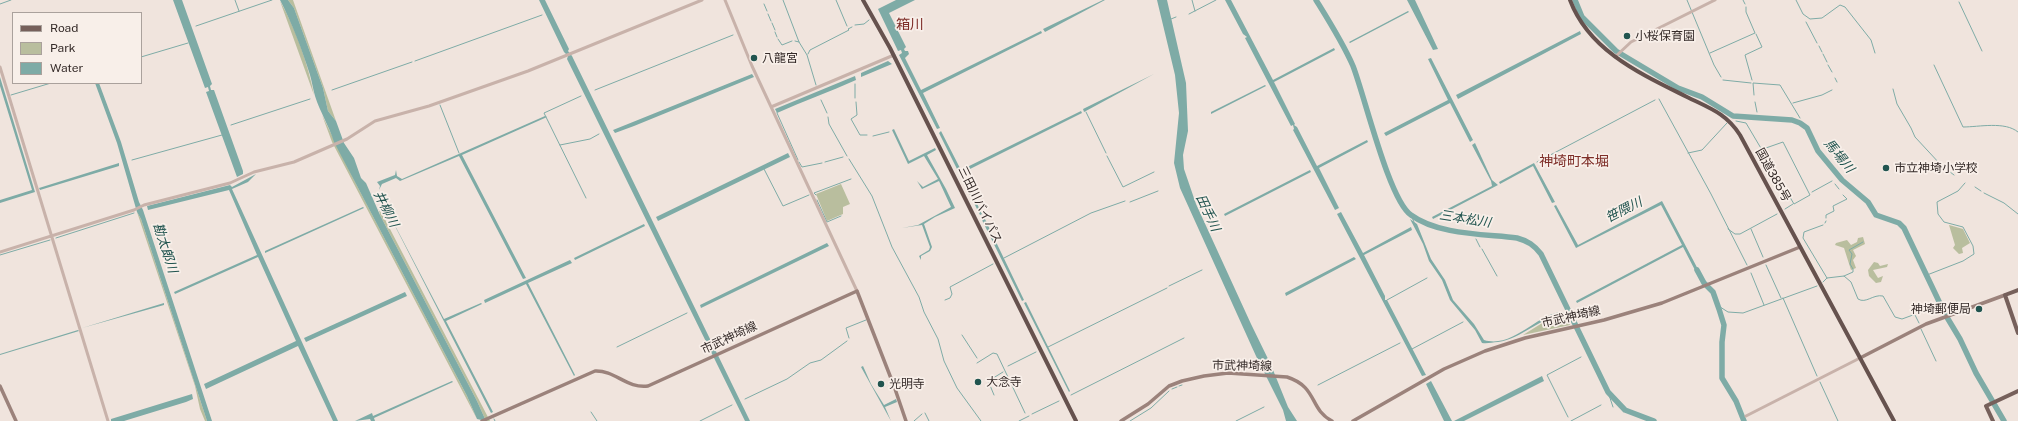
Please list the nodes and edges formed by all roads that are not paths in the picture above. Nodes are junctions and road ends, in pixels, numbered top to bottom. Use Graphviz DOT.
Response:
graph roads {
  1 [pos="702,0"];
  2 [pos="725,0"];
  3 [pos="863,0"];
  4 [pos="1570,0"];
  5 [pos="1715,0"];
  6 [pos="894,55"];
  7 [pos="1615,56"];
  8 [pos="0,67"];
  9 [pos="771,107"];
  10 [pos="52,236"];
  11 [pos="1800,247"];
  12 [pos="0,252"];
  13 [pos="2018,290"];
  14 [pos="857,291"];
  15 [pos="2005,295"];
  16 [pos="2018,333"];
  17 [pos="1860,358"];
  18 [pos="0,386"];
  19 [pos="2018,391"];
  20 [pos="1746,416"];
  21 [pos="16,421"];
  22 [pos="108,421"];
  23 [pos="482,421"];
  24 [pos="906,421"];
  25 [pos="1076,421"];
  26 [pos="1121,421"];
  27 [pos="1332,421"];
  28 [pos="1353,421"];
  29 [pos="1894,421"];
  30 [pos="1993,421"];
  1 -- 10 [label="street"];
  2 -- 9 [label="street"];
  3 -- 6 [label="highway, 三田川バイパス"];
  4 -- 7 [label="highway, 国道385号"];
  5 -- 7 [label="street"];
  6 -- 9 [label="street"];
  6 -- 25 [label="highway, 三田川バイパス"];
  7 -- 11 [label="highway, 国道385号"];
  8 -- 10 [label="street"];
  9 -- 14 [label="street"];
  10 -- 12 [label="street"];
  10 -- 22 [label="street"];
  11 -- 17 [label="highway, 国道385号"];
  11 -- 28 [label="main road, 市武神埼線"];
  13 -- 15 [label="main road"];
  14 -- 23 [label="main road, 市武神埼線"];
  14 -- 24 [label="main road"];
  15 -- 16 [label="main road"];
  15 -- 17 [label="main road"];
  17 -- 20 [label="street"];
  17 -- 29 [label="highway, 国道385号"];
  18 -- 21 [label="main road"];
  19 -- 30 [label="main road"];
  26 -- 27 [label="main road, 市武神埼線"];
}
